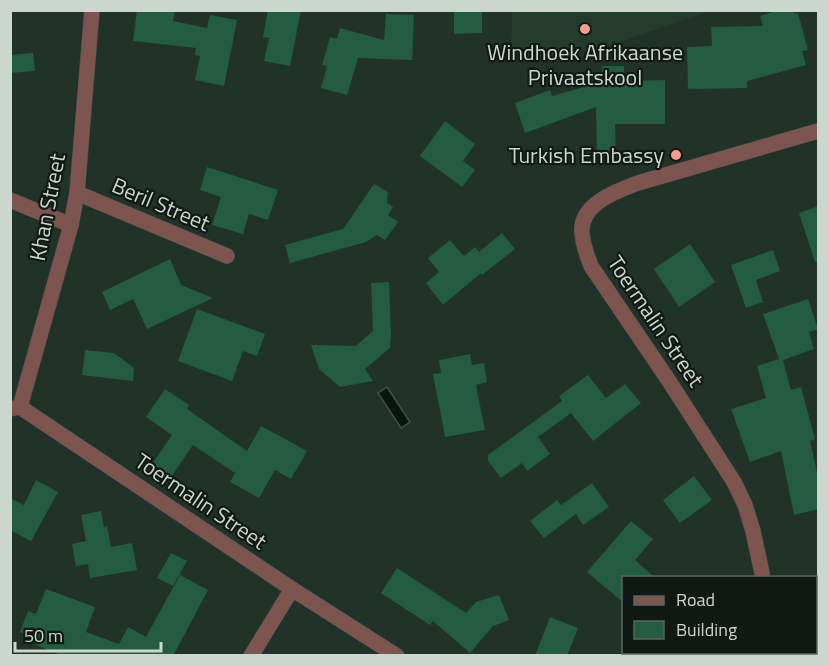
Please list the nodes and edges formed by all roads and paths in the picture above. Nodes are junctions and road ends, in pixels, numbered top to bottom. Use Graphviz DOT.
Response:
graph roads {
  1 [pos="92,10"];
  2 [pos="819,131"];
  3 [pos="77,193"];
  4 [pos="10,200"];
  5 [pos="70,225"];
  6 [pos="227,256"];
  7 [pos="15,408"];
  8 [pos="762,576"];
  9 [pos="292,590"];
  10 [pos="251,656"];
  11 [pos="397,656"];
  1 -- 3 [label="street, Khan Street"];
  2 -- 8 [label="street, Toermalin Street"];
  3 -- 5 [label="street, Khan Street"];
  3 -- 6 [label="street, Beril Street"];
  4 -- 5 [label="street"];
  5 -- 7 [label="street, Khan Street"];
  7 -- 9 [label="street, Toermalin Street"];
  9 -- 10 [label="street"];
  9 -- 11 [label="street, Toermalin Street"];
}
